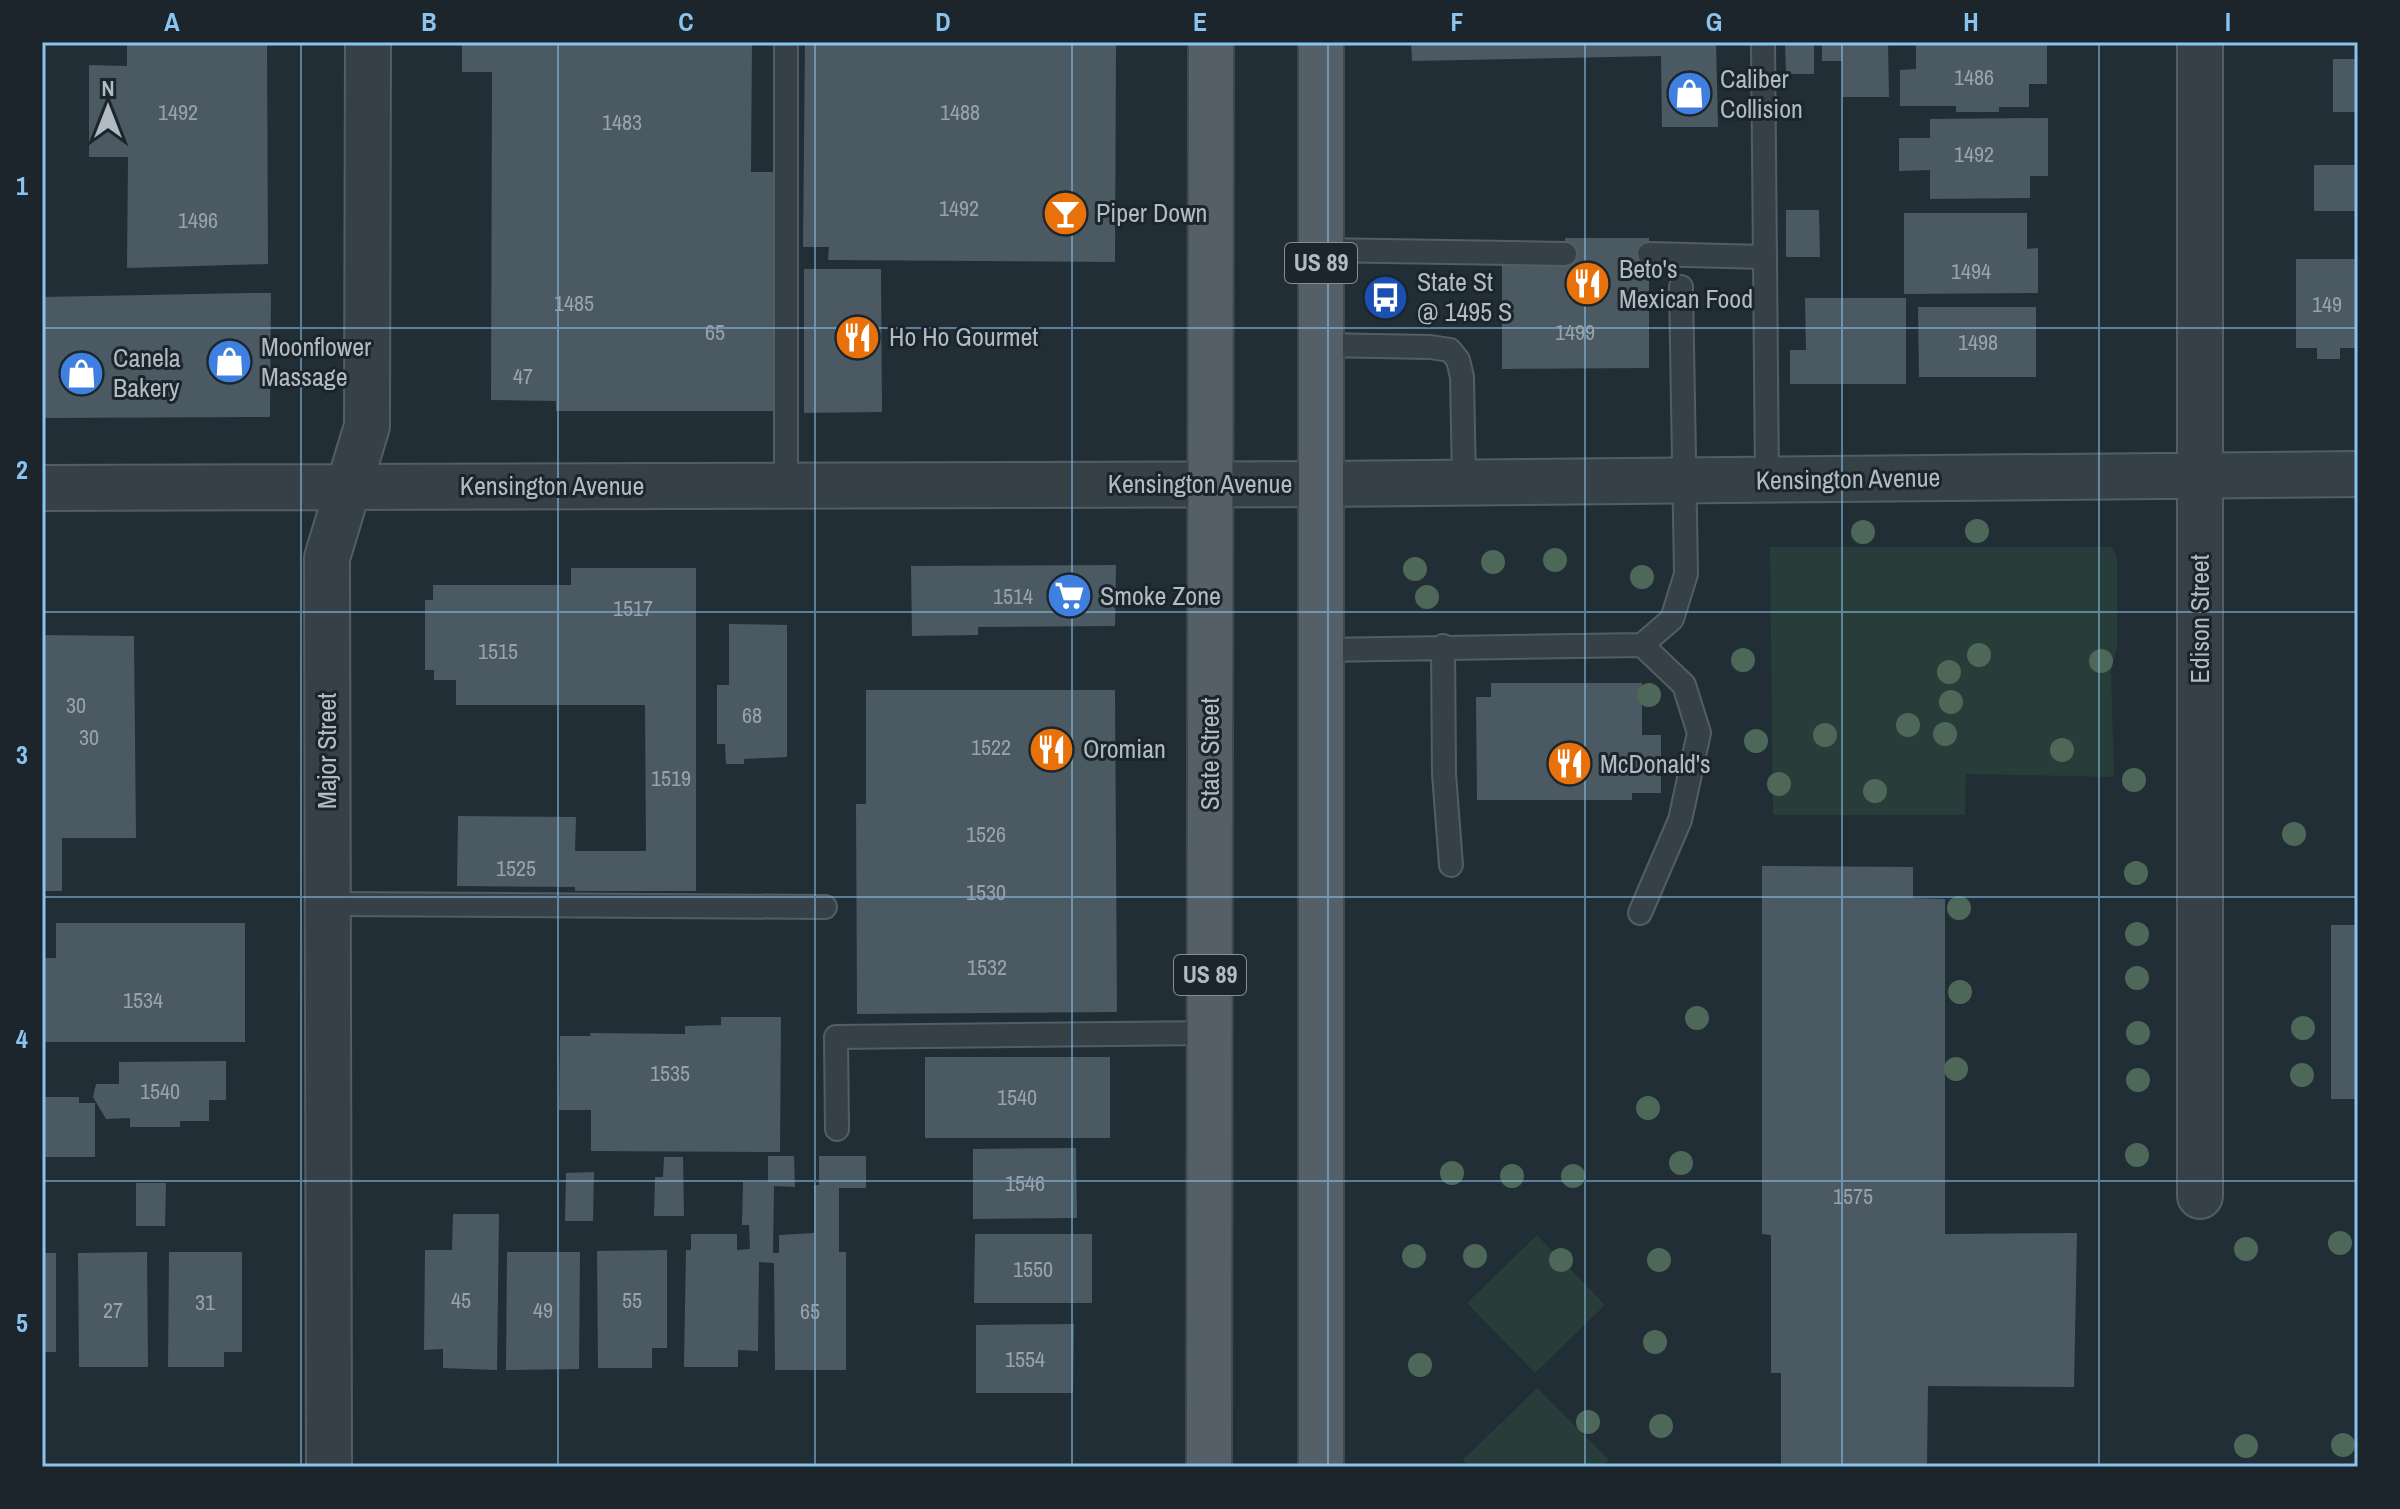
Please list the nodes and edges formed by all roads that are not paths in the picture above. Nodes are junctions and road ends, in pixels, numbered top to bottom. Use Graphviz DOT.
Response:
graph roads {
  1 [pos="368,42"];
  2 [pos="786,42"];
  3 [pos="1211,42"];
  4 [pos="1321,42"];
  5 [pos="1763,42"];
  6 [pos="2200,42"];
  7 [pos="1321,250"];
  8 [pos="1565,254"];
  9 [pos="1649,254"];
  10 [pos="1765,257"];
  11 [pos="1681,287"];
  12 [pos="1321,345"];
  13 [pos="2358,474"];
  14 [pos="2200,475"];
  15 [pos="1684,480"];
  16 [pos="1767,480"];
  17 [pos="1464,482"];
  18 [pos="1211,484"];
  19 [pos="1321,484"];
  20 [pos="786,485"];
  21 [pos="347,487"];
  22 [pos="42,488"];
  23 [pos="1642,645"];
  24 [pos="1443,646"];
  25 [pos="1321,650"];
  26 [pos="1451,865"];
  27 [pos="328,904"];
  28 [pos="825,907"];
  29 [pos="1640,913"];
  30 [pos="1210,1033"];
  31 [pos="837,1129"];
  32 [pos="2200,1196"];
  33 [pos="329,1467"];
  34 [pos="1209,1467"];
  35 [pos="1321,1467"];
  1 -- 21 [label="street, Major Street"];
  2 -- 20 [label="lane"];
  3 -- 18 [label="main road, State Street / US 89"];
  4 -- 7 [label="main road, US 89"];
  5 -- 10 [label="lane"];
  6 -- 14 [label="street, Edison Street"];
  7 -- 8 [label="lane"];
  7 -- 12 [label="main road, US 89"];
  9 -- 10 [label="lane"];
  10 -- 16 [label="lane"];
  11 -- 15 [label="lane"];
  12 -- 17 [label="lane"];
  12 -- 19 [label="main road, US 89"];
  13 -- 14 [label="street, Kensington Avenue"];
  14 -- 16 [label="street, Kensington Avenue"];
  14 -- 32 [label="street, Edison Street"];
  15 -- 16 [label="street, Kensington Avenue"];
  15 -- 17 [label="street, Kensington Avenue"];
  15 -- 23 [label="lane"];
  17 -- 19 [label="street, Kensington Avenue"];
  18 -- 19 [label="street, Kensington Avenue"];
  18 -- 20 [label="street, Kensington Avenue"];
  18 -- 30 [label="main road, State Street / US 89"];
  19 -- 25 [label="main road, US 89"];
  20 -- 21 [label="street, Kensington Avenue"];
  21 -- 22 [label="street, Kensington Avenue"];
  21 -- 27 [label="street, Major Street"];
  23 -- 24 [label="lane"];
  23 -- 29 [label="lane"];
  24 -- 25 [label="lane"];
  24 -- 26 [label="lane"];
  25 -- 35 [label="main road, US 89"];
  27 -- 28 [label="lane"];
  27 -- 33 [label="street, Major Street"];
  30 -- 31 [label="lane"];
  30 -- 34 [label="main road, State Street / US 89"];
}
